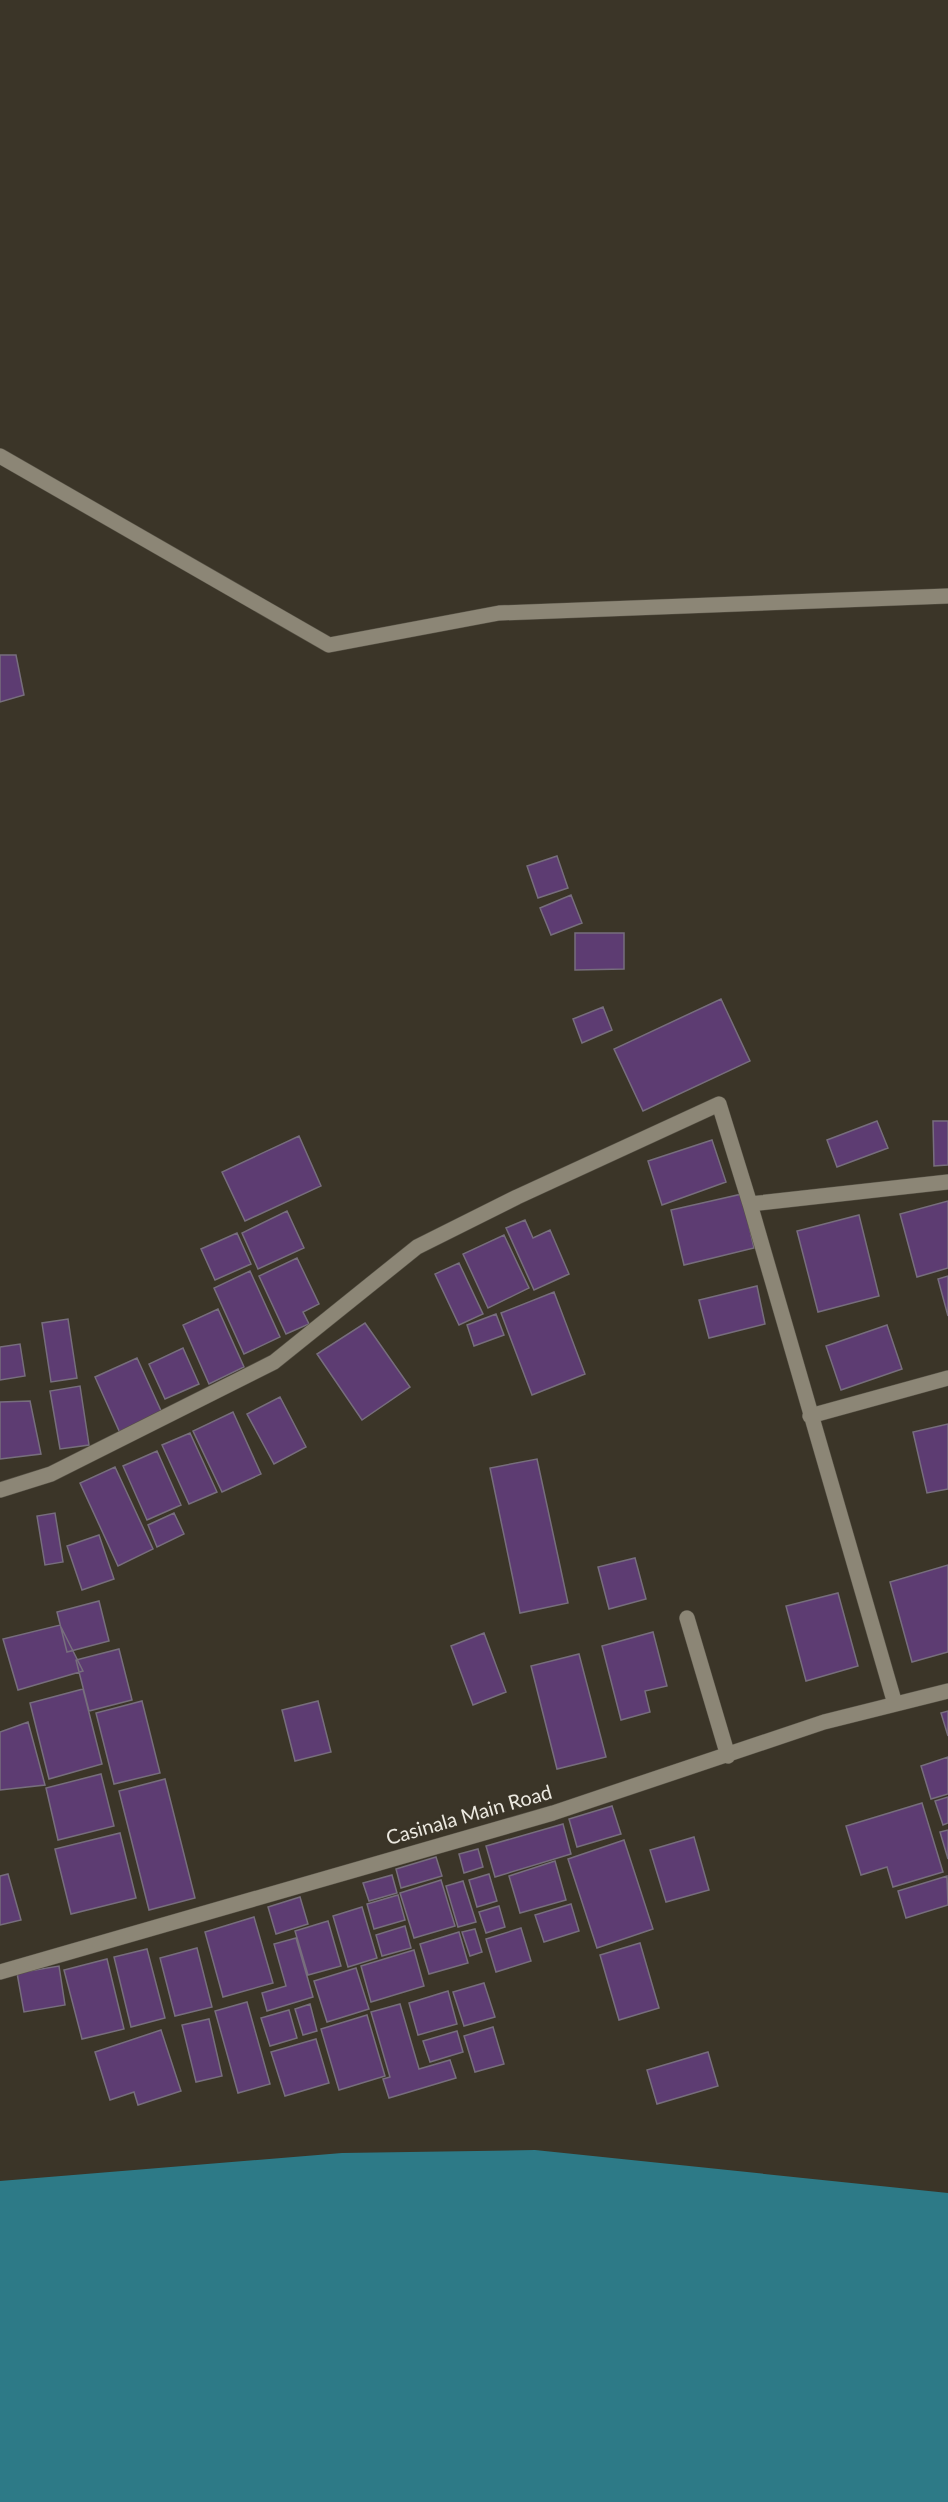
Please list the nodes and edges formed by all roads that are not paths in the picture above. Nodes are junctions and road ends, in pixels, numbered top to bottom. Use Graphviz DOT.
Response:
graph roads {
  1 [pos="0,456"];
  2 [pos="948,596"];
  3 [pos="948,1182"];
  4 [pos="750,1204"];
  5 [pos="948,1378"];
  6 [pos="810,1416"];
  7 [pos="0,1490"];
  8 [pos="687,1618"];
  9 [pos="948,1691"];
  10 [pos="895,1704"];
  11 [pos="728,1756"];
  12 [pos="0,1972"];
  1 -- 2 [label="street"];
  3 -- 4 [label="street"];
  4 -- 6 [label="street"];
  4 -- 7 [label="street"];
  5 -- 6 [label="street"];
  6 -- 10 [label="street"];
  8 -- 11 [label="street"];
  9 -- 10 [label="street, Casinala Main Road"];
  10 -- 11 [label="street, Casinala Main Road"];
  11 -- 12 [label="street, Casinala Main Road"];
}
